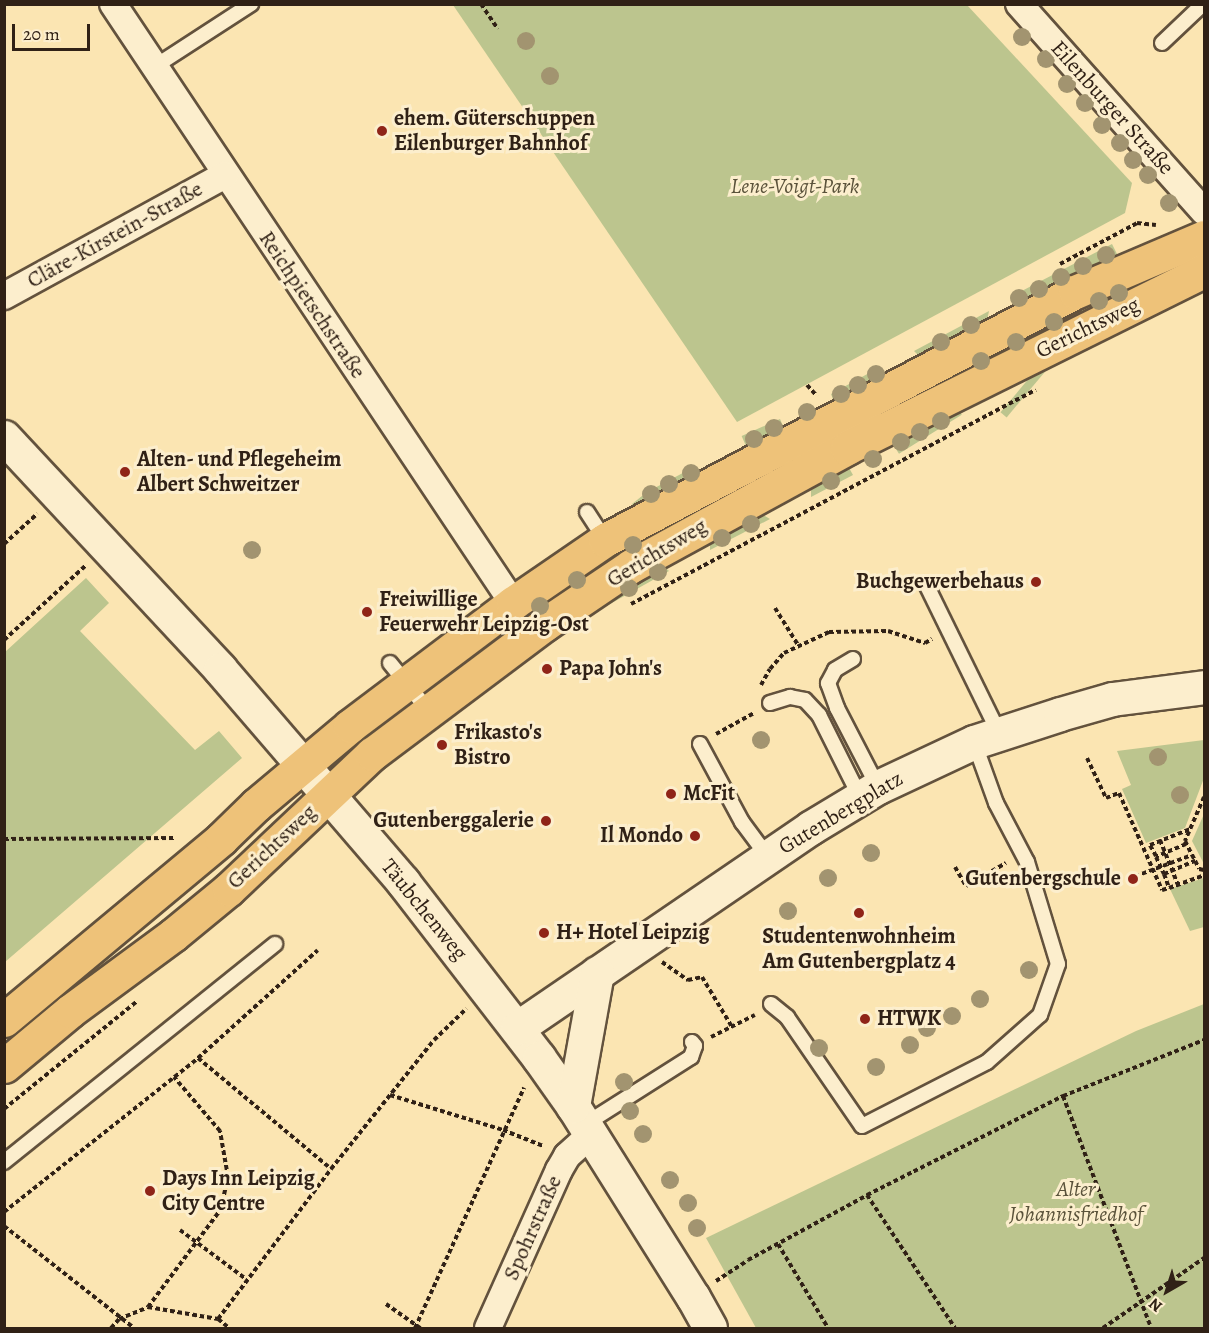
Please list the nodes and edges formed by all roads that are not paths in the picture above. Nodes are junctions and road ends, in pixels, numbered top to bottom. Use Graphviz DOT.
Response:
graph roads {
  1 [pos="113,4"];
  2 [pos="251,4"];
  3 [pos="1020,4"];
  4 [pos="1202,5"];
  5 [pos="1162,43"];
  6 [pos="154,67"];
  7 [pos="225,175"];
  8 [pos="1204,212"];
  9 [pos="1204,237"];
  10 [pos="1204,271"];
  11 [pos="4,296"];
  12 [pos="4,437"];
  13 [pos="587,512"];
  14 [pos="605,540"];
  15 [pos="926,584"];
  16 [pos="513,603"];
  17 [pos="853,659"];
  18 [pos="398,673"];
  19 [pos="1204,687"];
  20 [pos="770,703"];
  21 [pos="429,711"];
  22 [pos="987,738"];
  23 [pos="700,744"];
  24 [pos="303,765"];
  25 [pos="869,792"];
  26 [pos="328,794"];
  27 [pos="768,857"];
  28 [pos="275,944"];
  29 [pos="597,973"];
  30 [pos="771,1004"];
  31 [pos="4,1020"];
  32 [pos="517,1028"];
  33 [pos="694,1044"];
  34 [pos="4,1066"];
  35 [pos="579,1130"];
  36 [pos="4,1162"];
  37 [pos="488,1329"];
  38 [pos="710,1329"];
  1 -- 6 [label="street, Reichpietschstraße"];
  2 -- 6 [label="lane"];
  3 -- 8 [label="street, Eilenburger Straße"];
  4 -- 5 [label="lane"];
  6 -- 7 [label="street, Reichpietschstraße"];
  7 -- 11 [label="street, Cläre-Kirstein-Straße"];
  7 -- 16 [label="street, Reichpietschstraße"];
  9 -- 14 [label="main road, Gerichtsweg"];
  10 -- 21 [label="main road, Gerichtsweg"];
  12 -- 24 [label="street, Täubchenweg"];
  13 -- 14 [label="lane"];
  14 -- 16 [label="main road, Gerichtsweg"];
  15 -- 22 [label="lane"];
  16 -- 18 [label="main road, Gerichtsweg"];
  17 -- 25 [label="lane"];
  18 -- 21 [label="lane"];
  18 -- 24 [label="main road, Gerichtsweg"];
  19 -- 22 [label="street, Gutenbergplatz"];
  20 -- 25 [label="lane"];
  21 -- 26 [label="main road, Gerichtsweg"];
  22 -- 25 [label="street, Gutenbergplatz"];
  22 -- 30 [label="lane"];
  23 -- 27 [label="lane"];
  24 -- 26 [label="street, Täubchenweg"];
  24 -- 31 [label="main road, Gerichtsweg"];
  25 -- 27 [label="street, Gutenbergplatz"];
  26 -- 32 [label="street, Täubchenweg"];
  26 -- 34 [label="main road, Gerichtsweg"];
  27 -- 29 [label="street, Gutenbergplatz"];
  28 -- 36 [label="lane"];
  29 -- 32 [label="street, Gutenbergplatz"];
  29 -- 35 [label="street"];
  32 -- 35 [label="street, Täubchenweg"];
  33 -- 35 [label="lane"];
  35 -- 37 [label="street, Spohrstraße"];
  35 -- 38 [label="street, Täubchenweg"];
}
